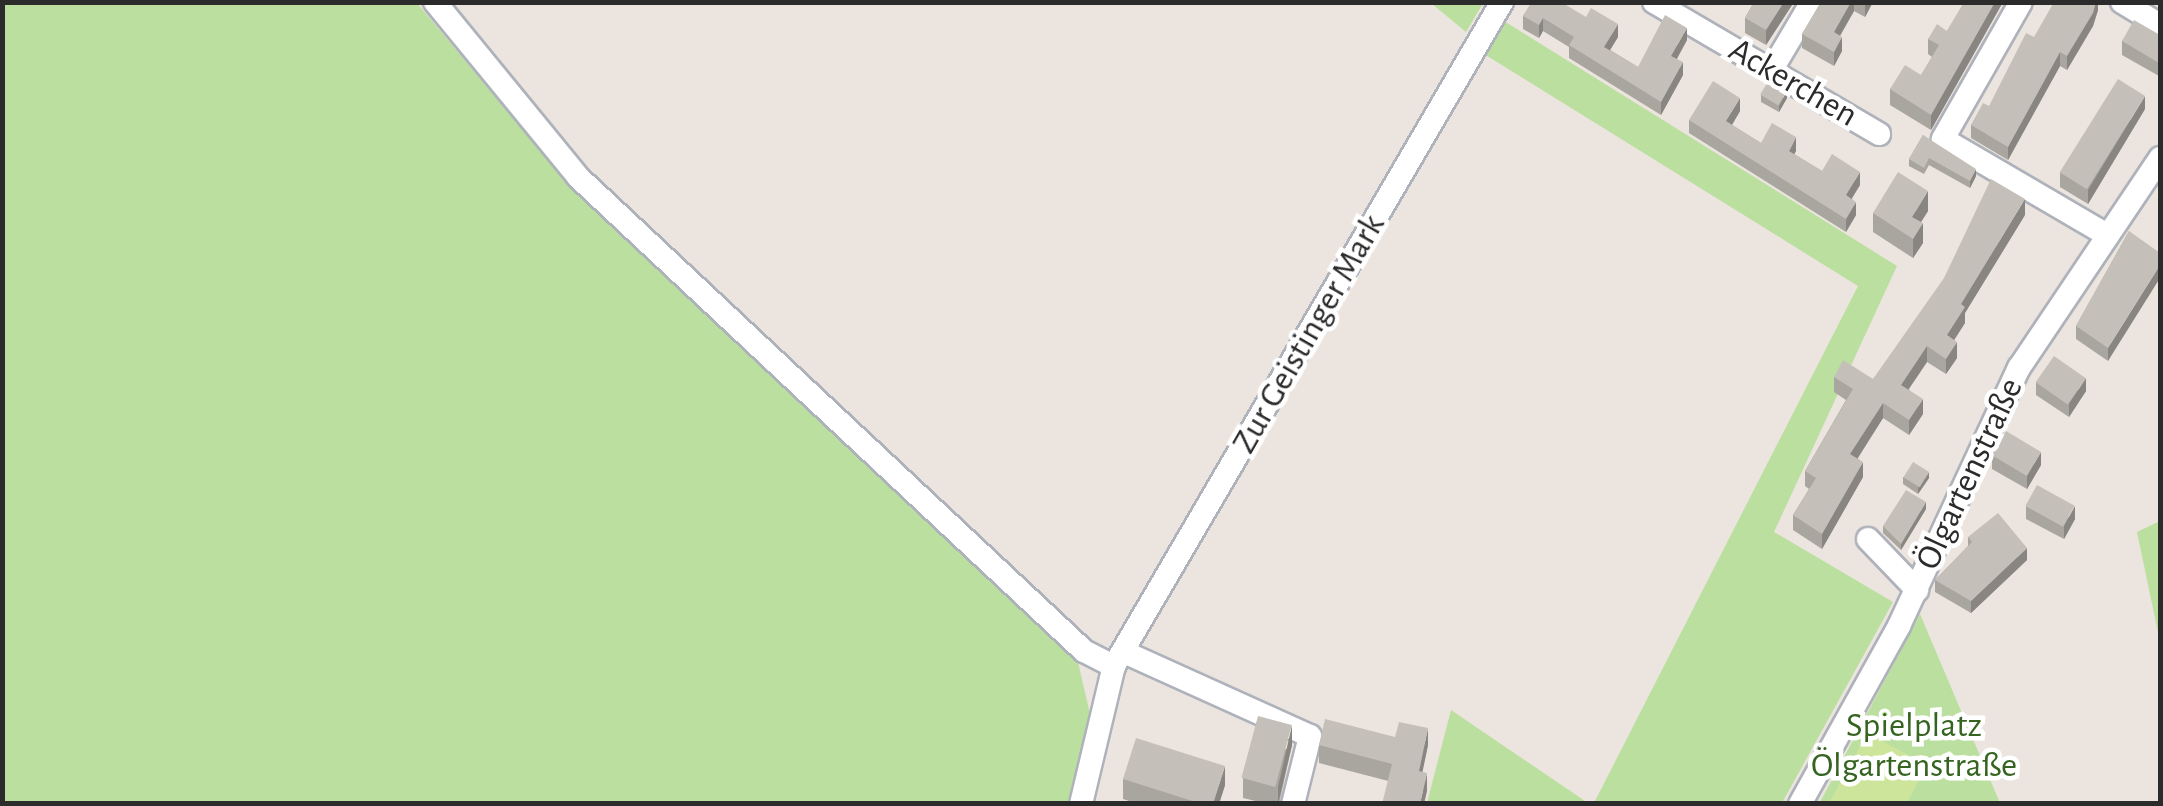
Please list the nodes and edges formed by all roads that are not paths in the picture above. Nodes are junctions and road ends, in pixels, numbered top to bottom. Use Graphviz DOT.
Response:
graph roads {
  1 [pos="435,2"];
  2 [pos="1502,2"];
  3 [pos="1654,2"];
  4 [pos="1812,2"];
  5 [pos="2021,2"];
  6 [pos="2122,2"];
  7 [pos="2160,26"];
  8 [pos="1771,71"];
  9 [pos="1879,134"];
  10 [pos="2160,158"];
  11 [pos="2107,235"];
  12 [pos="1868,539"];
  13 [pos="1917,590"];
  14 [pos="1119,659"];
  15 [pos="1081,804"];
  16 [pos="1293,804"];
  17 [pos="1800,804"];
  1 -- 14 [label="street"];
  2 -- 14 [label="street, Zur Geistinger Mark"];
  3 -- 8 [label="street, Ackerchen"];
  4 -- 8 [label="street"];
  5 -- 11 [label="street"];
  6 -- 7 [label="street"];
  8 -- 9 [label="street, Ackerchen"];
  10 -- 11 [label="street, Ölgartenstraße"];
  11 -- 13 [label="street, Ölgartenstraße"];
  12 -- 13 [label="street"];
  13 -- 17 [label="street, Ölgartenstraße"];
  14 -- 15 [label="street, Zur Geistinger Mark"];
  14 -- 16 [label="street"];
}
